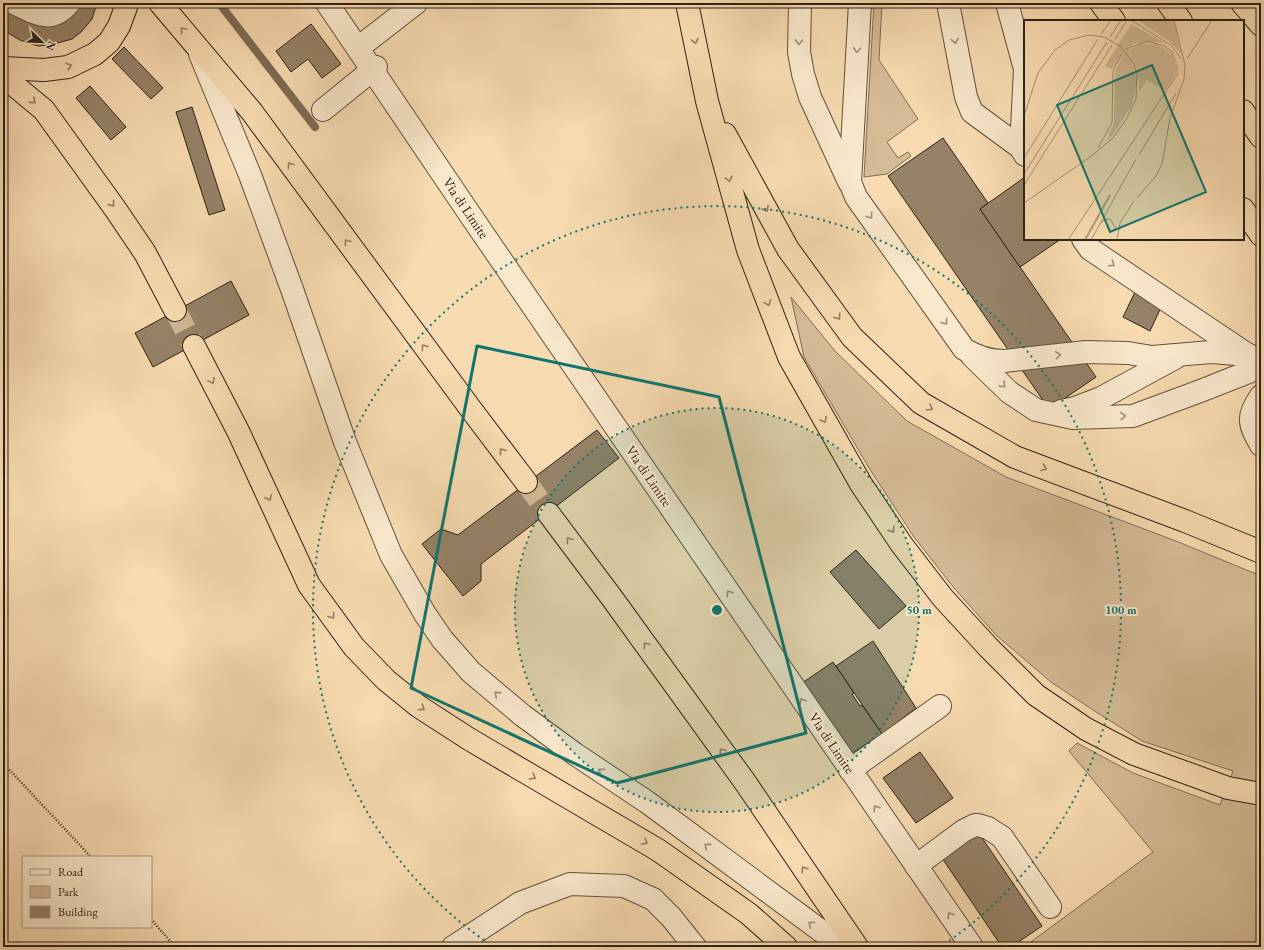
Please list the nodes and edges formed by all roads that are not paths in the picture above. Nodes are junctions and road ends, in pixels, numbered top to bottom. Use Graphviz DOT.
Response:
graph roads {
  1 [pos="14,3"];
  2 [pos="69,3"];
  3 [pos="126,3"];
  4 [pos="160,3"];
  5 [pos="328,3"];
  6 [pos="416,3"];
  7 [pos="687,3"];
  8 [pos="800,3"];
  9 [pos="860,3"];
  10 [pos="948,3"];
  11 [pos="1007,3"];
  12 [pos="1101,3"];
  13 [pos="1168,3"];
  14 [pos="1242,3"];
  15 [pos="1252,3"];
  16 [pos="1261,16"];
  17 [pos="1113,20"];
  18 [pos="1180,20"];
  19 [pos="1261,25"];
  20 [pos="198,48"];
  21 [pos="358,48"];
  22 [pos="1024,65"];
  23 [pos="3,68"];
  24 [pos="374,68"];
  25 [pos="3,76"];
  26 [pos="707,101"];
  27 [pos="322,110"];
  28 [pos="1024,110"];
  29 [pos="1244,112"];
  30 [pos="1261,137"];
  31 [pos="1023,152"];
  32 [pos="852,189"];
  33 [pos="1244,210"];
  34 [pos="1261,235"];
  35 [pos="1084,240"];
  36 [pos="175,310"];
  37 [pos="194,346"];
  38 [pos="964,349"];
  39 [pos="1183,355"];
  40 [pos="1257,362"];
  41 [pos="1261,396"];
  42 [pos="1046,412"];
  43 [pos="1261,445"];
  44 [pos="526,482"];
  45 [pos="550,514"];
  46 [pos="1261,552"];
  47 [pos="940,706"];
  48 [pos="850,770"];
  49 [pos="1261,794"];
  50 [pos="916,866"];
  51 [pos="1050,907"];
  52 [pos="453,947"];
  53 [pos="695,947"];
  54 [pos="786,947"];
  55 [pos="842,947"];
  56 [pos="857,947"];
  57 [pos="972,947"];
  1 -- 2 [label="street"];
  23 -- 3 [label="highway, one-way"];
  20 -- 4 [label="highway, one-way"];
  5 -- 21 [label="street, Via di Limite"];
  6 -- 21 [label="street"];
  7 -- 26 [label="highway, one-way"];
  8 -- 32 [label="street, one-way"];
  9 -- 32 [label="street, one-way"];
  10 -- 31 [label="street, one-way"];
  11 -- 22 [label="street"];
  12 -- 17 [label="highway"];
  13 -- 18 [label="highway"];
  14 -- 19 [label="highway"];
  15 -- 16 [label="highway"];
  44 -- 20 [label="highway, one-way"];
  55 -- 20 [label="street, one-way"];
  21 -- 24 [label="street, Via di Limite"];
  24 -- 27 [label="street"];
  48 -- 24 [label="street, Via di Limite, one-way"];
  25 -- 36 [label="highway, one-way"];
  26 -- 46 [label="highway, one-way"];
  26 -- 49 [label="highway, one-way"];
  28 -- 31 [label="street"];
  29 -- 30 [label="highway"];
  32 -- 38 [label="street, one-way"];
  33 -- 34 [label="highway"];
  35 -- 40 [label="street, one-way"];
  37 -- 54 [label="highway, one-way"];
  38 -- 39 [label="street, one-way"];
  38 -- 42 [label="street, one-way"];
  39 -- 40 [label="street"];
  39 -- 42 [label="street"];
  42 -- 40 [label="street, one-way"];
  41 -- 43 [label="street"];
  56 -- 45 [label="highway, one-way"];
  47 -- 48 [label="street"];
  50 -- 48 [label="street, Via di Limite, one-way"];
  50 -- 51 [label="street"];
  57 -- 50 [label="street, Via di Limite, one-way"];
  52 -- 53 [label="street"];
}
